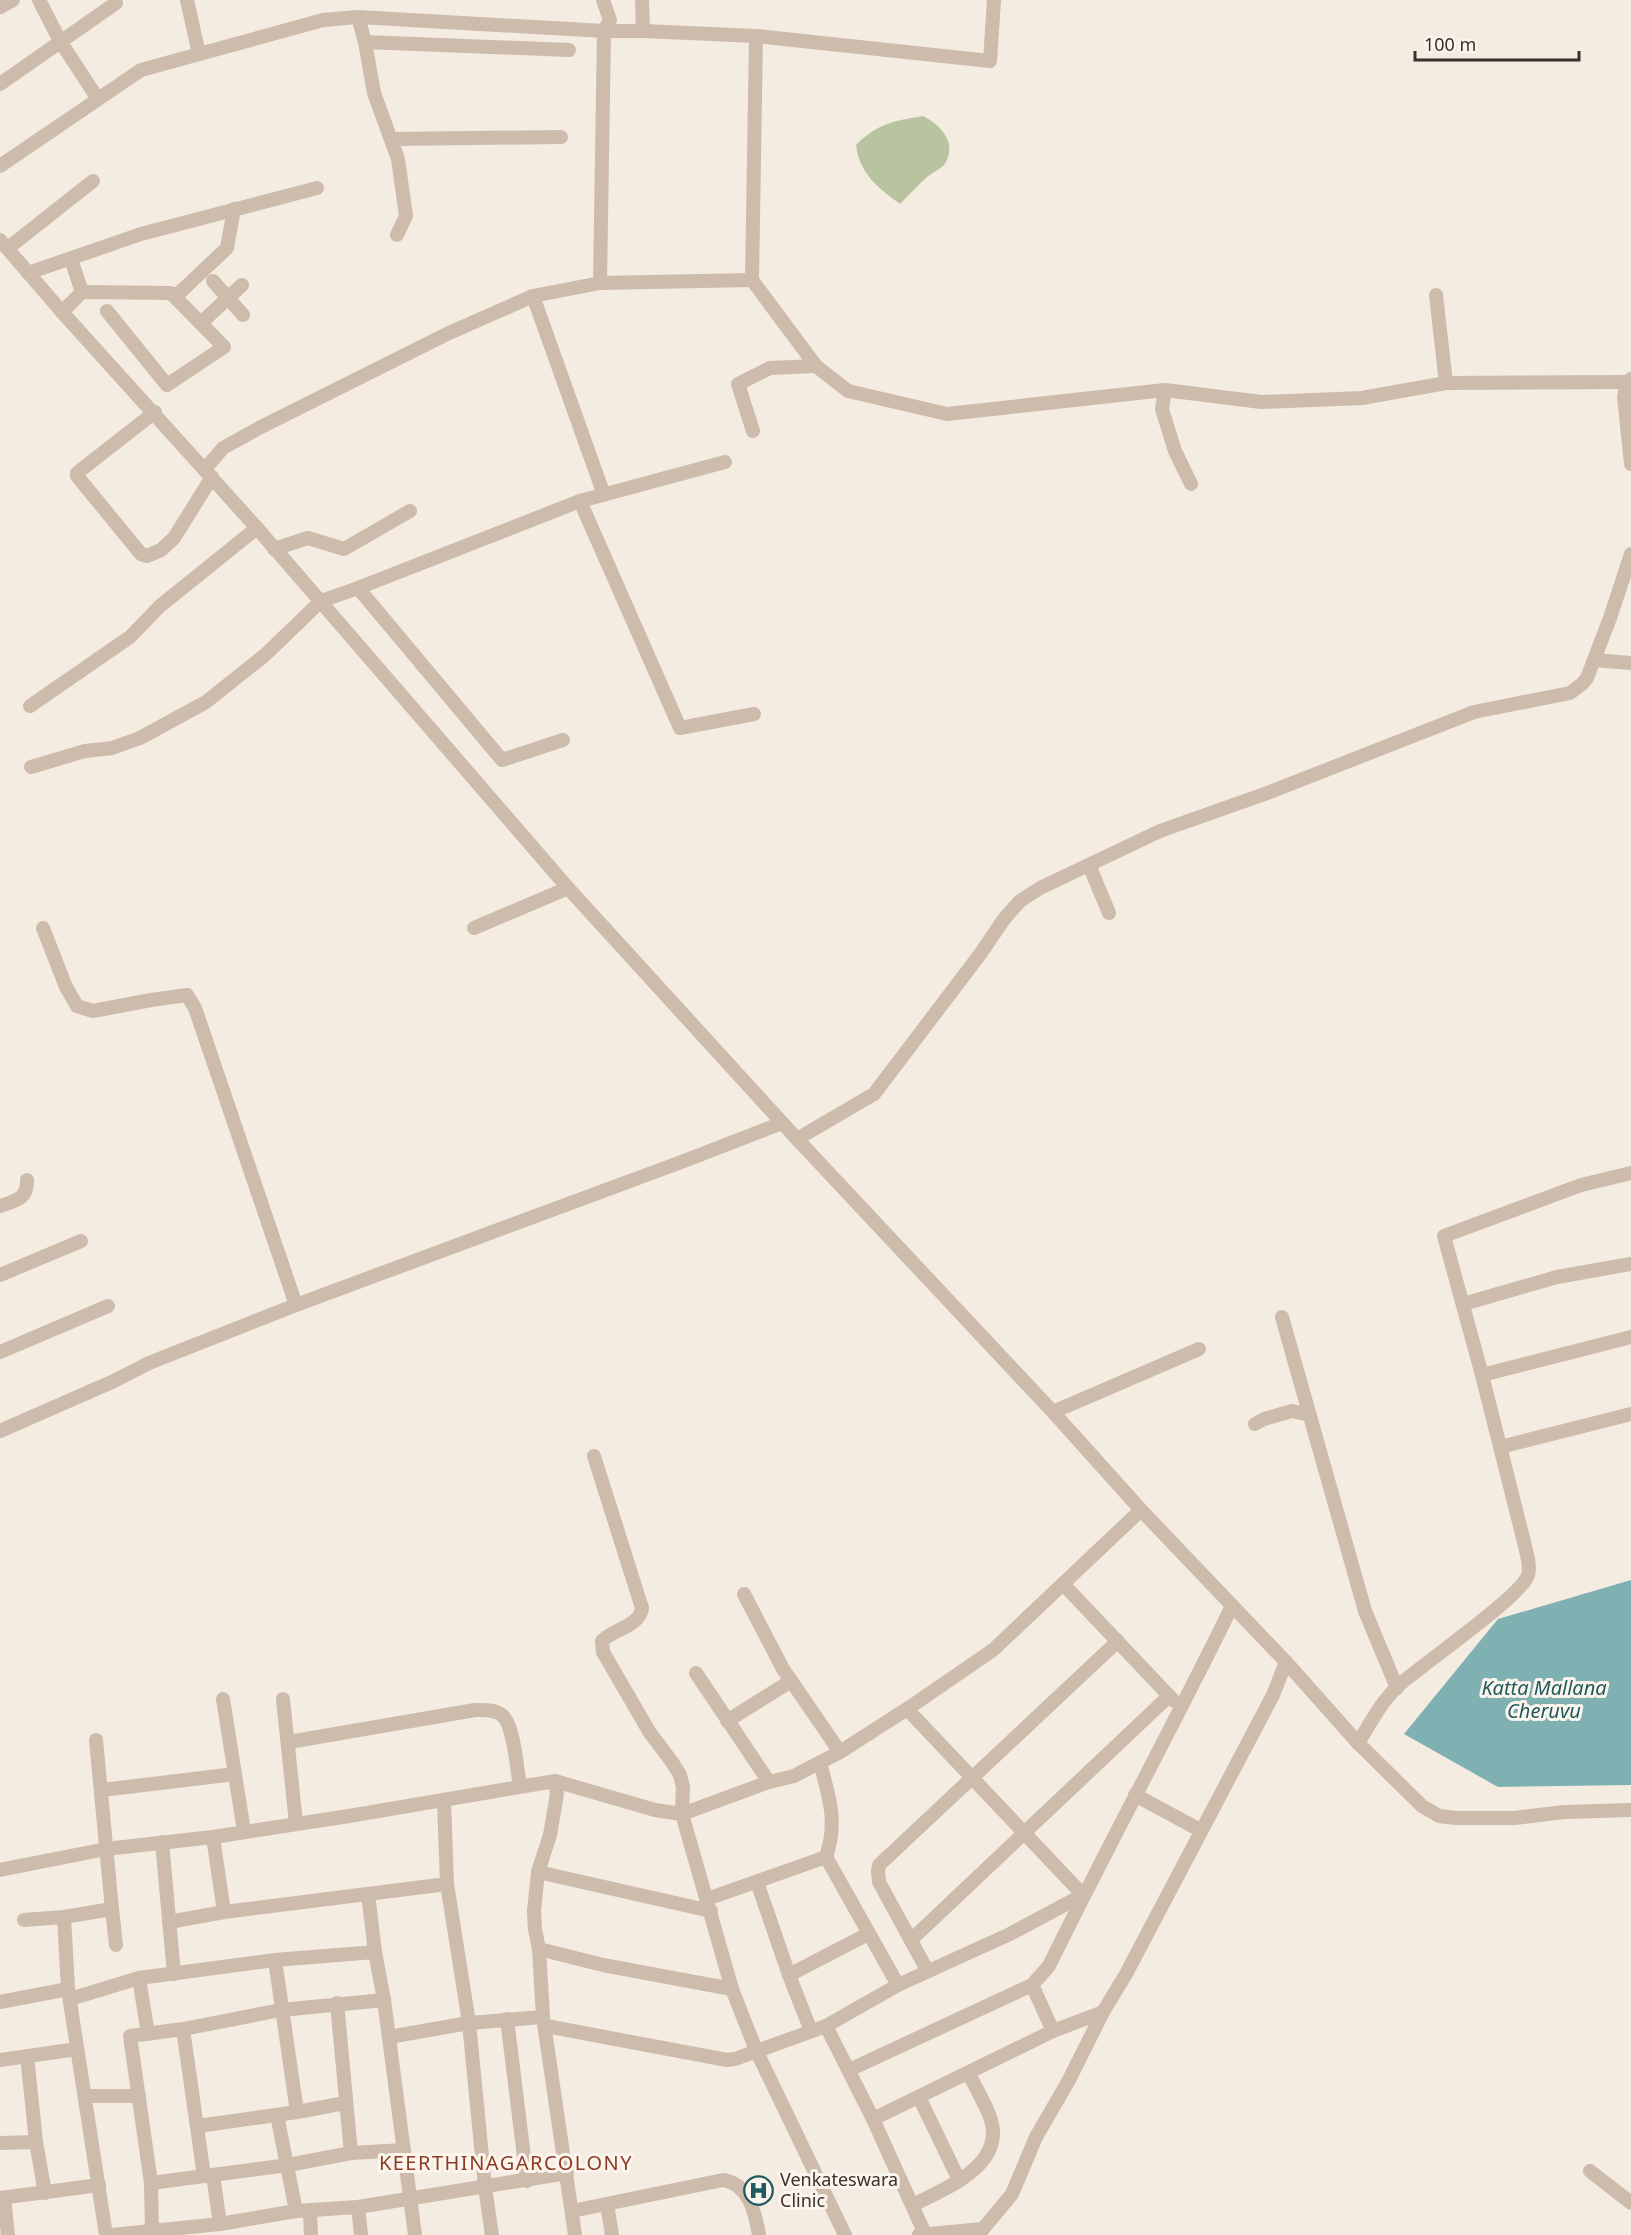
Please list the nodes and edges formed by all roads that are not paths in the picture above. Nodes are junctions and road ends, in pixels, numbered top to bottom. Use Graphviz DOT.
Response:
graph roads {
  1 [pos="13,0"];
  2 [pos="39,0"];
  3 [pos="187,0"];
  4 [pos="603,0"];
  5 [pos="642,0"];
  6 [pos="994,0"];
  7 [pos="116,3"];
  8 [pos="0,7"];
  9 [pos="357,17"];
  10 [pos="604,31"];
  11 [pos="643,31"];
  12 [pos="756,36"];
  13 [pos="60,41"];
  14 [pos="365,42"];
  15 [pos="569,50"];
  16 [pos="199,54"];
  17 [pos="0,84"];
  18 [pos="98,99"];
  19 [pos="561,137"];
  20 [pos="392,139"];
  21 [pos="0,166"];
  22 [pos="93,181"];
  23 [pos="317,188"];
  24 [pos="234,209"];
  25 [pos="397,235"];
  26 [pos="4,244"];
  27 [pos="71,259"];
  28 [pos="28,273"];
  29 [pos="752,280"];
  30 [pos="213,281"];
  31 [pos="600,283"];
  32 [pos="242,285"];
  33 [pos="82,292"];
  34 [pos="1436,295"];
  35 [pos="533,296"];
  36 [pos="175,297"];
  37 [pos="228,298"];
  38 [pos="107,311"];
  39 [pos="62,312"];
  40 [pos="243,315"];
  41 [pos="202,322"];
  42 [pos="816,366"];
  43 [pos="1629,380"];
  44 [pos="1446,383"];
  45 [pos="1165,390"];
  46 [pos="154,412"];
  47 [pos="753,430"];
  48 [pos="725,462"];
  49 [pos="1631,464"];
  50 [pos="208,473"];
  51 [pos="1191,484"];
  52 [pos="604,495"];
  53 [pos="580,501"];
  54 [pos="410,511"];
  55 [pos="257,528"];
  56 [pos="274,549"];
  57 [pos="1631,554"];
  58 [pos="358,588"];
  59 [pos="321,601"];
  60 [pos="1594,660"];
  61 [pos="1631,663"];
  62 [pos="30,706"];
  63 [pos="754,714"];
  64 [pos="563,740"];
  65 [pos="31,767"];
  66 [pos="1089,865"];
  67 [pos="568,888"];
  68 [pos="1109,913"];
  69 [pos="43,928"];
  70 [pos="474,928"];
  71 [pos="782,1123"];
  72 [pos="797,1139"];
  73 [pos="1631,1173"];
  74 [pos="27,1180"];
  75 [pos="0,1206"];
  76 [pos="81,1241"];
  77 [pos="1631,1264"];
  78 [pos="0,1275"];
  79 [pos="1464,1304"];
  80 [pos="296,1305"];
  81 [pos="108,1306"];
  82 [pos="1282,1317"];
  83 [pos="1631,1337"];
  84 [pos="1199,1349"];
  85 [pos="0,1352"];
  86 [pos="1482,1375"];
  87 [pos="1053,1412"];
  88 [pos="1631,1414"];
  89 [pos="1310,1415"];
  90 [pos="1255,1424"];
  91 [pos="0,1431"];
  92 [pos="1500,1447"];
  93 [pos="594,1456"];
  94 [pos="1141,1510"];
  95 [pos="1064,1585"];
  96 [pos="744,1594"];
  97 [pos="1232,1606"];
  98 [pos="1118,1641"];
  99 [pos="1286,1662"];
  100 [pos="696,1673"];
  101 [pos="791,1681"];
  102 [pos="1397,1688"];
  103 [pos="1169,1696"];
  104 [pos="224,1699"];
  105 [pos="283,1699"];
  106 [pos="1181,1706"];
  107 [pos="906,1709"];
  108 [pos="727,1721"];
  109 [pos="96,1740"];
  110 [pos="289,1742"];
  111 [pos="1358,1743"];
  112 [pos="840,1752"];
  113 [pos="820,1763"];
  114 [pos="235,1774"];
  115 [pos="972,1777"];
  116 [pos="555,1781"];
  117 [pos="769,1782"];
  118 [pos="520,1786"];
  119 [pos="102,1790"];
  120 [pos="1135,1795"];
  121 [pos="444,1800"];
  122 [pos="1631,1810"];
  123 [pos="682,1814"];
  124 [pos="296,1823"];
  125 [pos="1200,1830"];
  126 [pos="243,1832"];
  127 [pos="1025,1832"];
  128 [pos="213,1837"];
  129 [pos="162,1842"];
  130 [pos="106,1849"];
  131 [pos="826,1857"];
  132 [pos="0,1870"];
  133 [pos="538,1872"];
  134 [pos="757,1882"];
  135 [pos="447,1884"];
  136 [pos="368,1894"];
  137 [pos="1083,1895"];
  138 [pos="709,1905"];
  139 [pos="112,1909"];
  140 [pos="224,1912"];
  141 [pos="64,1917"];
  142 [pos="24,1920"];
  143 [pos="169,1922"];
  144 [pos="868,1934"];
  145 [pos="911,1940"];
  146 [pos="116,1945"];
  147 [pos="539,1949"];
  148 [pos="375,1952"];
  149 [pos="275,1960"];
  150 [pos="927,1970"];
  151 [pos="174,1974"];
  152 [pos="789,1975"];
  153 [pos="140,1978"];
  154 [pos="898,1984"];
  155 [pos="1032,1985"];
  156 [pos="732,1989"];
  157 [pos="69,1994"];
  158 [pos="384,2000"];
  159 [pos="0,2002"];
  160 [pos="336,2003"];
  161 [pos="281,2010"];
  162 [pos="1103,2012"];
  163 [pos="507,2019"];
  164 [pos="544,2021"];
  165 [pos="469,2023"];
  166 [pos="826,2026"];
  167 [pos="183,2029"];
  168 [pos="811,2031"];
  169 [pos="1053,2031"];
  170 [pos="148,2034"];
  171 [pos="389,2037"];
  172 [pos="77,2049"];
  173 [pos="756,2050"];
  174 [pos="27,2055"];
  175 [pos="0,2060"];
  176 [pos="849,2070"];
  177 [pos="969,2074"];
  178 [pos="85,2096"];
  179 [pos="139,2096"];
  180 [pos="919,2097"];
  181 [pos="345,2103"];
  182 [pos="297,2112"];
  183 [pos="277,2115"];
  184 [pos="873,2119"];
  185 [pos="198,2126"];
  186 [pos="36,2142"];
  187 [pos="0,2143"];
  188 [pos="404,2150"];
  189 [pos="351,2153"];
  190 [pos="288,2165"];
  191 [pos="1590,2171"];
  192 [pos="567,2173"];
  193 [pos="208,2175"];
  194 [pos="959,2180"];
  195 [pos="527,2181"];
  196 [pos="151,2183"];
  197 [pos="99,2185"];
  198 [pos="485,2187"];
  199 [pos="45,2193"];
  200 [pos="2,2198"];
  201 [pos="411,2198"];
  202 [pos="1631,2203"];
  203 [pos="607,2204"];
  204 [pos="913,2205"];
  205 [pos="358,2206"];
  206 [pos="303,2211"];
  207 [pos="572,2211"];
  208 [pos="214,2228"];
  209 [pos="152,2232"];
  210 [pos="980,2232"];
  211 [pos="922,2234"];
  212 [pos="8,2235"];
  213 [pos="106,2235"];
  214 [pos="112,2235"];
  215 [pos="311,2235"];
  216 [pos="361,2235"];
  217 [pos="415,2235"];
  218 [pos="492,2235"];
  219 [pos="575,2235"];
  220 [pos="612,2235"];
  221 [pos="759,2235"];
  222 [pos="845,2235"];
  1 -- 8 [label="street"];
  2 -- 13 [label="street"];
  3 -- 16 [label="street"];
  4 -- 10 [label="street"];
  5 -- 11 [label="street"];
  6 -- 12 [label="street"];
  7 -- 13 [label="street"];
  9 -- 10 [label="street"];
  9 -- 14 [label="street"];
  9 -- 16 [label="street"];
  10 -- 11 [label="street"];
  10 -- 31 [label="street"];
  11 -- 12 [label="street"];
  12 -- 29 [label="street"];
  13 -- 17 [label="street"];
  13 -- 18 [label="street"];
  14 -- 15 [label="street"];
  14 -- 20 [label="street"];
  16 -- 18 [label="street"];
  18 -- 21 [label="street"];
  19 -- 20 [label="street"];
  20 -- 25 [label="street"];
  22 -- 26 [label="street"];
  23 -- 24 [label="street"];
  24 -- 27 [label="street"];
  24 -- 36 [label="street"];
  26 -- 28 [label="street"];
  27 -- 28 [label="street"];
  27 -- 33 [label="street"];
  28 -- 39 [label="street"];
  29 -- 31 [label="street"];
  29 -- 42 [label="street"];
  30 -- 37 [label="street"];
  31 -- 35 [label="street"];
  32 -- 37 [label="street"];
  33 -- 36 [label="street"];
  33 -- 39 [label="street"];
  34 -- 44 [label="street"];
  35 -- 50 [label="street"];
  35 -- 52 [label="street"];
  36 -- 41 [label="street"];
  37 -- 40 [label="street"];
  37 -- 41 [label="street"];
  38 -- 41 [label="street"];
  39 -- 46 [label="street"];
  42 -- 45 [label="street"];
  42 -- 47 [label="street"];
  43 -- 44 [label="street"];
  43 -- 49 [label="street"];
  44 -- 45 [label="street"];
  45 -- 51 [label="street"];
  46 -- 50 [label="street"];
  46 -- 50 [label="street"];
  48 -- 52 [label="street"];
  50 -- 55 [label="street"];
  52 -- 53 [label="street"];
  53 -- 58 [label="street"];
  53 -- 63 [label="street"];
  54 -- 56 [label="street"];
  55 -- 56 [label="street"];
  55 -- 62 [label="street"];
  56 -- 59 [label="street"];
  57 -- 60 [label="street"];
  58 -- 59 [label="street"];
  58 -- 64 [label="street"];
  59 -- 65 [label="street"];
  59 -- 67 [label="street"];
  60 -- 61 [label="street"];
  60 -- 66 [label="street"];
  66 -- 68 [label="street"];
  66 -- 72 [label="street"];
  67 -- 70 [label="street"];
  67 -- 71 [label="street"];
  69 -- 80 [label="street"];
  71 -- 72 [label="street"];
  71 -- 80 [label="street"];
  72 -- 87 [label="street"];
  73 -- 79 [label="street"];
  74 -- 75 [label="street"];
  76 -- 78 [label="street"];
  77 -- 79 [label="street"];
  79 -- 86 [label="street"];
  80 -- 91 [label="street"];
  81 -- 85 [label="street"];
  82 -- 89 [label="street"];
  83 -- 86 [label="street"];
  84 -- 87 [label="street"];
  86 -- 92 [label="street"];
  87 -- 94 [label="street"];
  88 -- 92 [label="street"];
  89 -- 90 [label="street"];
  89 -- 102 [label="street"];
  92 -- 102 [label="street"];
  93 -- 123 [label="street"];
  94 -- 95 [label="street"];
  94 -- 97 [label="street"];
  95 -- 98 [label="street"];
  95 -- 107 [label="street"];
  96 -- 101 [label="street"];
  97 -- 99 [label="street"];
  97 -- 106 [label="street"];
  98 -- 103 [label="street"];
  98 -- 115 [label="street"];
  99 -- 111 [label="street"];
  99 -- 125 [label="street"];
  100 -- 108 [label="street"];
  101 -- 108 [label="street"];
  101 -- 112 [label="street"];
  102 -- 111 [label="street"];
  103 -- 106 [label="street"];
  103 -- 127 [label="street"];
  104 -- 114 [label="street"];
  105 -- 110 [label="street"];
  106 -- 120 [label="street"];
  107 -- 112 [label="street"];
  107 -- 115 [label="street"];
  108 -- 117 [label="street"];
  109 -- 119 [label="street"];
  110 -- 118 [label="street"];
  110 -- 124 [label="street"];
  111 -- 122 [label="street"];
  112 -- 113 [label="street"];
  113 -- 117 [label="street"];
  113 -- 131 [label="street"];
  114 -- 119 [label="street"];
  114 -- 126 [label="street"];
  115 -- 127 [label="street"];
  115 -- 145 [label="street"];
  116 -- 118 [label="street"];
  116 -- 123 [label="street"];
  116 -- 133 [label="street"];
  117 -- 123 [label="street"];
  118 -- 121 [label="street"];
  119 -- 130 [label="street"];
  120 -- 125 [label="street"];
  120 -- 137 [label="street"];
  121 -- 124 [label="street"];
  121 -- 135 [label="street"];
  123 -- 138 [label="street"];
  124 -- 126 [label="street"];
  125 -- 162 [label="street"];
  126 -- 128 [label="street"];
  127 -- 137 [label="street"];
  127 -- 145 [label="street"];
  128 -- 129 [label="street"];
  128 -- 140 [label="street"];
  129 -- 130 [label="street"];
  129 -- 143 [label="street"];
  130 -- 132 [label="street"];
  130 -- 139 [label="street"];
  131 -- 134 [label="street"];
  131 -- 144 [label="street"];
  133 -- 138 [label="street"];
  133 -- 147 [label="street"];
  134 -- 138 [label="street"];
  134 -- 152 [label="street"];
  135 -- 136 [label="street"];
  135 -- 165 [label="street"];
  136 -- 140 [label="street"];
  136 -- 148 [label="street"];
  137 -- 150 [label="street"];
  137 -- 155 [label="street"];
  138 -- 156 [label="street"];
  139 -- 141 [label="street"];
  139 -- 146 [label="street"];
  140 -- 143 [label="street"];
  141 -- 142 [label="street"];
  141 -- 157 [label="street"];
  143 -- 151 [label="street"];
  144 -- 152 [label="street"];
  144 -- 154 [label="street"];
  145 -- 150 [label="street"];
  147 -- 156 [label="street"];
  147 -- 164 [label="street"];
  148 -- 149 [label="street"];
  148 -- 158 [label="street"];
  149 -- 151 [label="street"];
  149 -- 161 [label="street"];
  150 -- 154 [label="street"];
  151 -- 153 [label="street"];
  152 -- 168 [label="street"];
  153 -- 157 [label="street"];
  153 -- 170 [label="street"];
  154 -- 166 [label="street"];
  155 -- 169 [label="street"];
  155 -- 176 [label="street"];
  156 -- 173 [label="street"];
  157 -- 159 [label="street"];
  157 -- 172 [label="street"];
  158 -- 160 [label="street"];
  158 -- 171 [label="street"];
  160 -- 161 [label="street"];
  160 -- 181 [label="street"];
  161 -- 167 [label="street"];
  161 -- 182 [label="street"];
  162 -- 169 [label="street"];
  162 -- 210 [label="street"];
  163 -- 164 [label="street"];
  163 -- 165 [label="street"];
  163 -- 195 [label="street"];
  164 -- 173 [label="street"];
  164 -- 192 [label="street"];
  165 -- 171 [label="street"];
  165 -- 198 [label="street"];
  166 -- 168 [label="street"];
  166 -- 176 [label="street"];
  167 -- 170 [label="street"];
  167 -- 185 [label="street"];
  168 -- 173 [label="street"];
  169 -- 177 [label="street"];
  170 -- 179 [label="street"];
  171 -- 188 [label="street"];
  172 -- 174 [label="street"];
  172 -- 178 [label="street"];
  173 -- 222 [label="street"];
  174 -- 175 [label="street"];
  174 -- 186 [label="street"];
  176 -- 184 [label="street"];
  177 -- 180 [label="street"];
  177 -- 194 [label="street"];
  178 -- 179 [label="street"];
  178 -- 197 [label="street"];
  179 -- 196 [label="street"];
  180 -- 184 [label="street"];
  180 -- 194 [label="street"];
  181 -- 182 [label="street"];
  181 -- 189 [label="street"];
  182 -- 183 [label="street"];
  183 -- 185 [label="street"];
  183 -- 190 [label="street"];
  184 -- 204 [label="street"];
  185 -- 193 [label="street"];
  186 -- 187 [label="street"];
  186 -- 199 [label="street"];
  188 -- 189 [label="street"];
  188 -- 201 [label="street"];
  189 -- 190 [label="street"];
  190 -- 193 [label="street"];
  190 -- 206 [label="street"];
  191 -- 202 [label="street"];
  192 -- 195 [label="street"];
  192 -- 207 [label="street"];
  193 -- 196 [label="street"];
  193 -- 208 [label="street"];
  194 -- 204 [label="street"];
  195 -- 198 [label="street"];
  196 -- 209 [label="street"];
  197 -- 199 [label="street"];
  197 -- 213 [label="street"];
  198 -- 201 [label="street"];
  198 -- 218 [label="street"];
  199 -- 200 [label="street"];
  200 -- 212 [label="street"];
  201 -- 205 [label="street"];
  201 -- 217 [label="street"];
  203 -- 207 [label="street"];
  203 -- 220 [label="street"];
  203 -- 221 [label="street"];
  204 -- 211 [label="street"];
  205 -- 206 [label="street"];
  205 -- 216 [label="street"];
  206 -- 208 [label="street"];
  206 -- 215 [label="street"];
  207 -- 219 [label="street"];
  208 -- 209 [label="street"];
  209 -- 214 [label="street"];
  210 -- 211 [label="street"];
}
